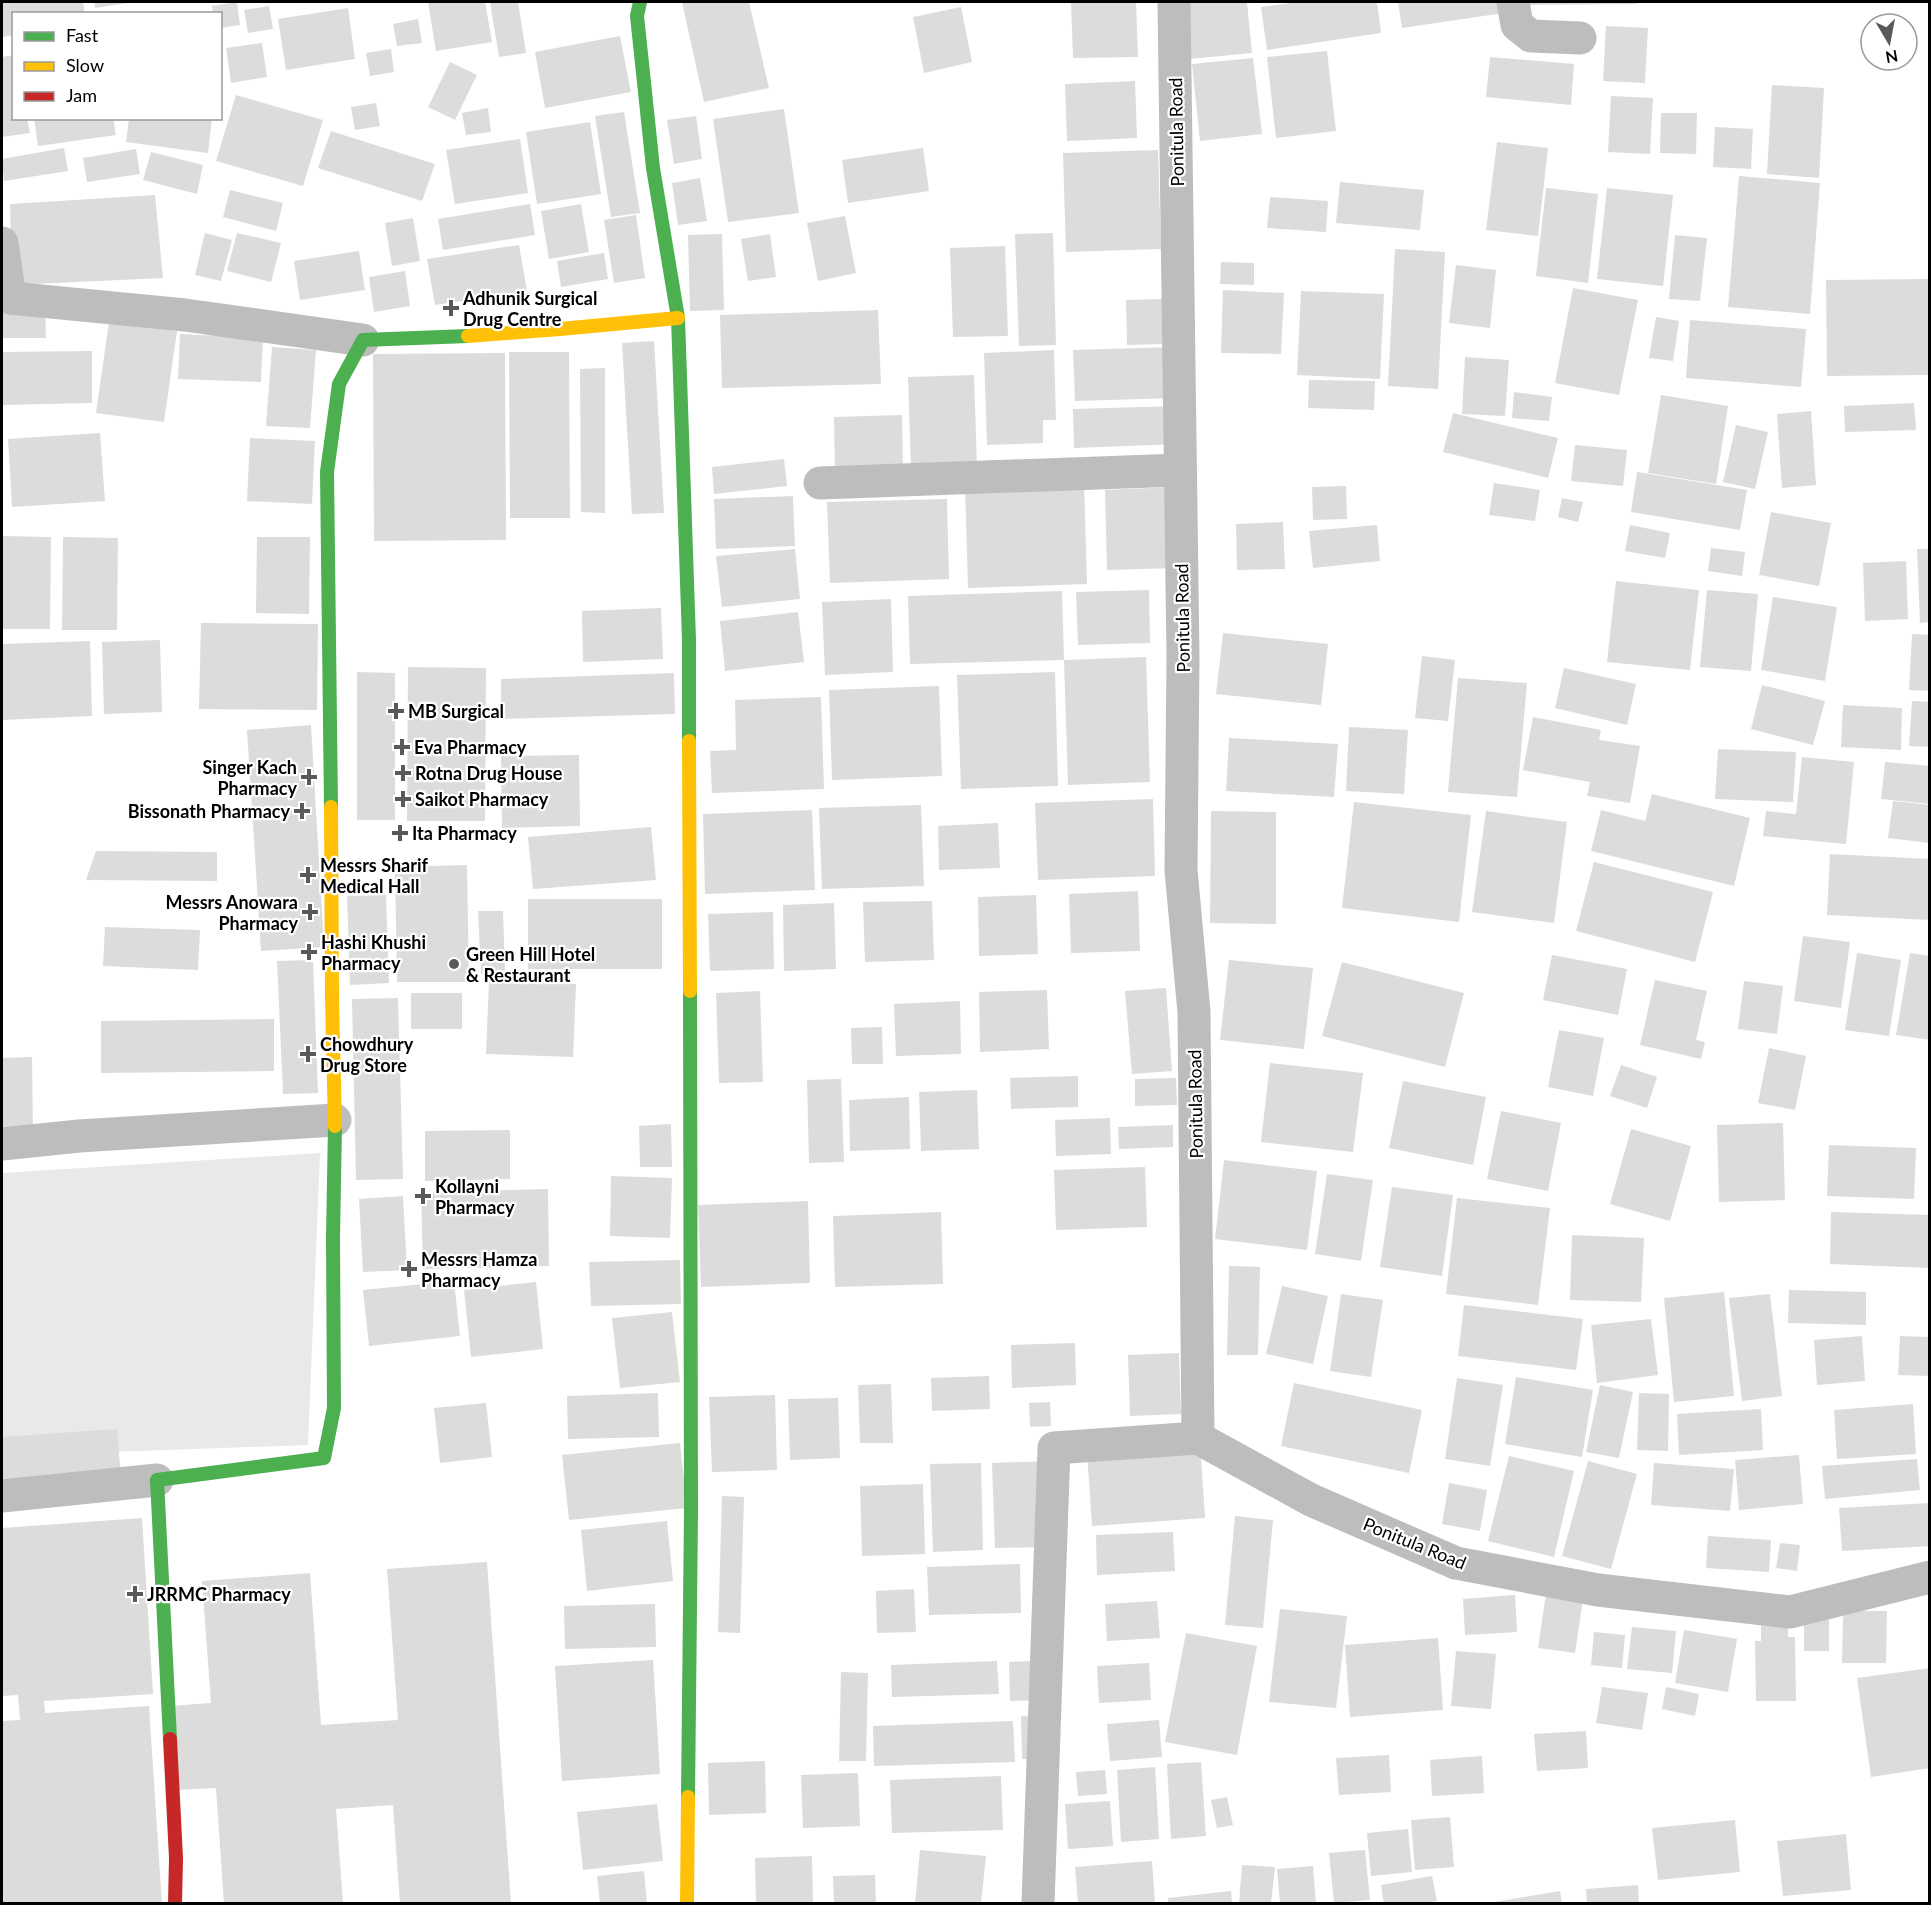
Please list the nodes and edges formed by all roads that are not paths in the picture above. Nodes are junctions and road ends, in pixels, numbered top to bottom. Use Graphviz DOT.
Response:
graph roads {
  1 [pos="640,2"];
  2 [pos="1174,2"];
  3 [pos="1513,2"];
  4 [pos="1580,38"];
  5 [pos="2,243"];
  6 [pos="6,300"];
  7 [pos="678,318"];
  8 [pos="363,340"];
  9 [pos="1180,470"];
  10 [pos="820,483"];
  11 [pos="335,1120"];
  12 [pos="2,1144"];
  13 [pos="1198,1438"];
  14 [pos="157,1480"];
  15 [pos="2,1496"];
  16 [pos="1929,1577"];
  17 [pos="175,1904"];
  18 [pos="687,1904"];
  19 [pos="1038,1904"];
  1 -- 7 [label="street"];
  2 -- 9 [label="street, Ponitula Road"];
  3 -- 4 [label="street"];
  5 -- 6 [label="street"];
  6 -- 8 [label="street"];
  7 -- 8 [label="street"];
  7 -- 18 [label="street"];
  8 -- 11 [label="street"];
  9 -- 10 [label="street"];
  9 -- 13 [label="street, Ponitula Road"];
  11 -- 12 [label="street"];
  11 -- 14 [label="street"];
  13 -- 16 [label="street, Ponitula Road"];
  13 -- 19 [label="street"];
  14 -- 15 [label="street"];
  14 -- 17 [label="street"];
}
